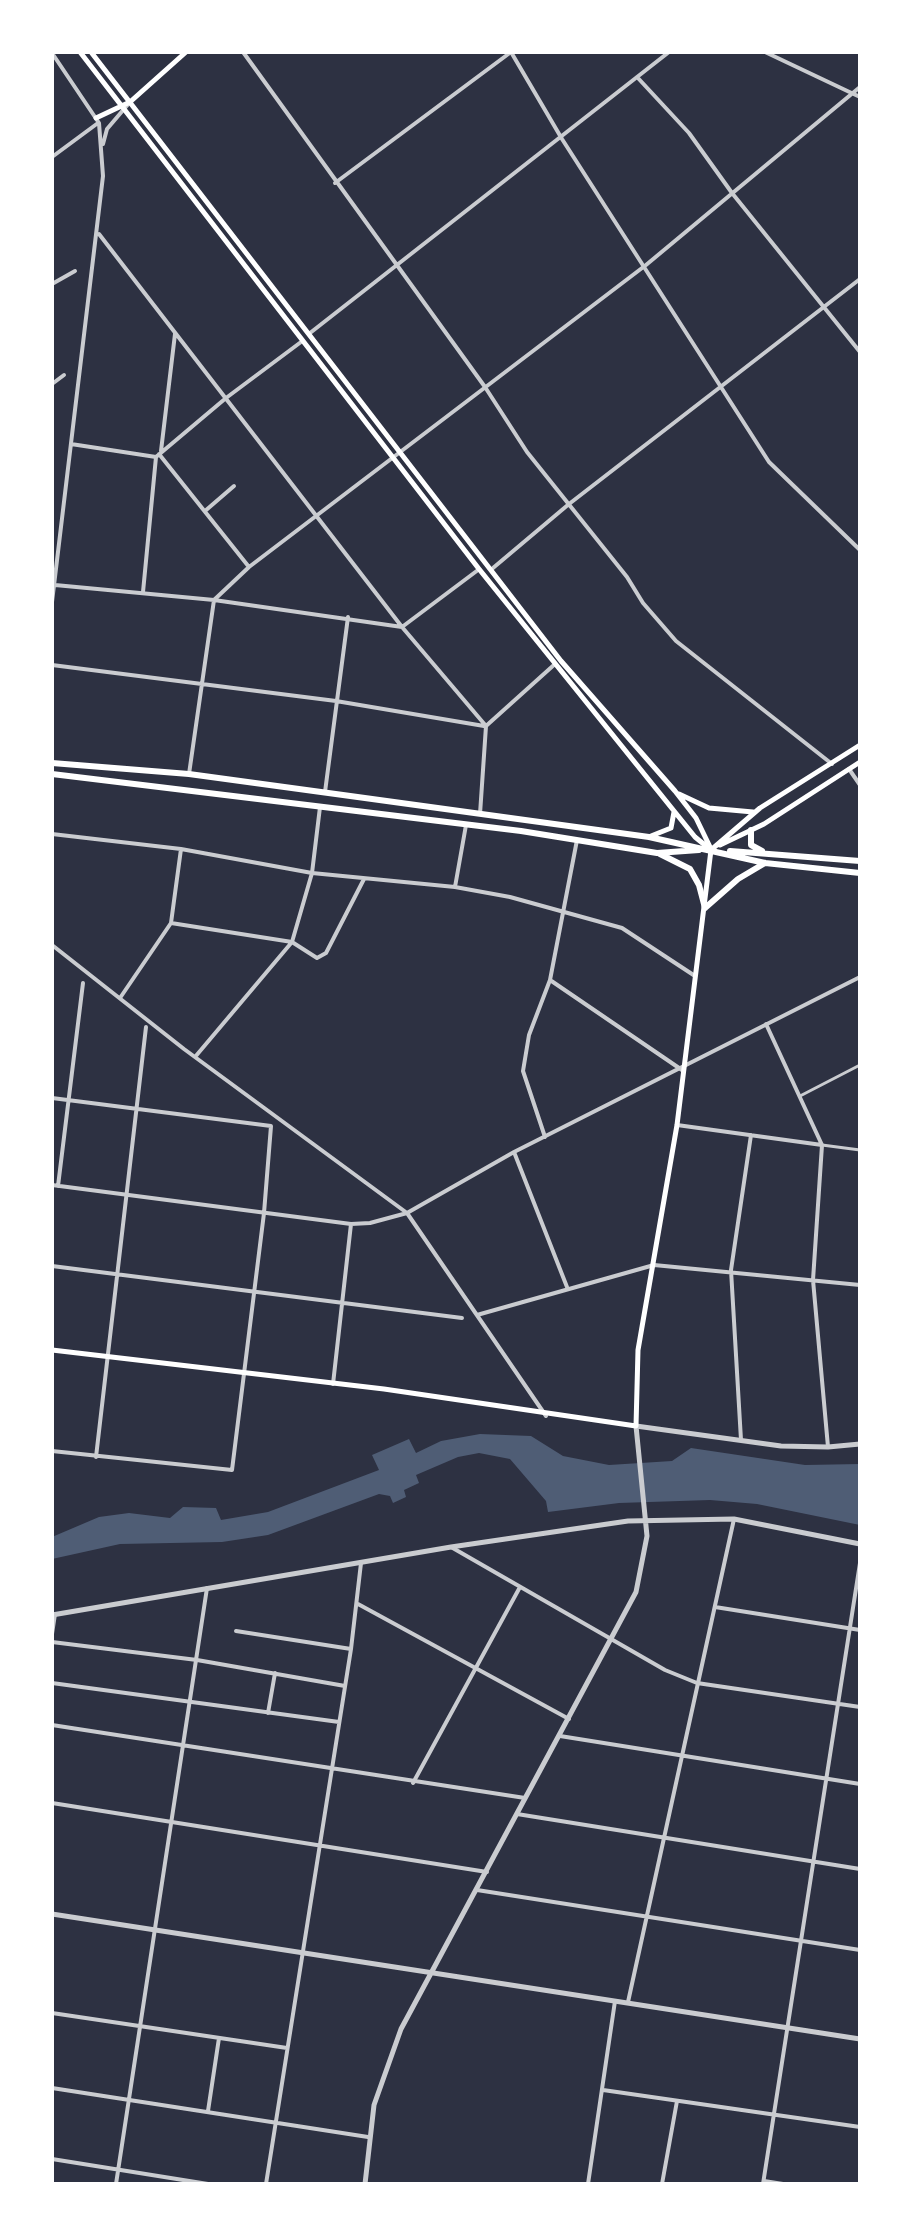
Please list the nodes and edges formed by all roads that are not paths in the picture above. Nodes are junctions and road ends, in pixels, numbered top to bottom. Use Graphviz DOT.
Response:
graph roads {
  1 [pos="80,52"];
  2 [pos="91,52"];
  3 [pos="186,52"];
  4 [pos="243,52"];
  5 [pos="511,52"];
  6 [pos="669,52"];
  7 [pos="765,52"];
  8 [pos="52,53"];
  9 [pos="637,77"];
  10 [pos="860,87"];
  11 [pos="853,93"];
  12 [pos="860,97"];
  13 [pos="130,102"];
  14 [pos="124,108"];
  15 [pos="98,120"];
  16 [pos="562,139"];
  17 [pos="102,146"];
  18 [pos="52,157"];
  19 [pos="335,183"];
  20 [pos="732,193"];
  21 [pos="99,234"];
  22 [pos="395,265"];
  23 [pos="646,265"];
  24 [pos="75,271"];
  25 [pos="860,279"];
  26 [pos="52,284"];
  27 [pos="824,306"];
  28 [pos="310,333"];
  29 [pos="175,334"];
  30 [pos="301,342"];
  31 [pos="860,352"];
  32 [pos="64,375"];
  33 [pos="52,384"];
  34 [pos="485,387"];
  35 [pos="719,387"];
  36 [pos="226,398"];
  37 [pos="71,444"];
  38 [pos="400,449"];
  39 [pos="159,454"];
  40 [pos="392,456"];
  41 [pos="234,486"];
  42 [pos="569,504"];
  43 [pos="205,511"];
  44 [pos="316,516"];
  45 [pos="860,550"];
  46 [pos="249,567"];
  47 [pos="493,568"];
  48 [pos="479,569"];
  49 [pos="55,585"];
  50 [pos="143,592"];
  51 [pos="214,600"];
  52 [pos="52,602"];
  53 [pos="348,617"];
  54 [pos="402,627"];
  55 [pos="555,664"];
  56 [pos="52,665"];
  57 [pos="201,684"];
  58 [pos="336,701"];
  59 [pos="486,726"];
  60 [pos="860,745"];
  61 [pos="860,762"];
  62 [pos="52,763"];
  63 [pos="832,764"];
  64 [pos="849,769"];
  65 [pos="52,774"];
  66 [pos="189,774"];
  67 [pos="860,785"];
  68 [pos="675,791"];
  69 [pos="325,792"];
  70 [pos="320,807"];
  71 [pos="674,811"];
  72 [pos="754,813"];
  73 [pos="480,814"];
  74 [pos="466,825"];
  75 [pos="751,830"];
  76 [pos="52,834"];
  77 [pos="649,837"];
  78 [pos="577,840"];
  79 [pos="181,849"];
  80 [pos="711,850"];
  81 [pos="657,853"];
  82 [pos="766,853"];
  83 [pos="860,861"];
  84 [pos="765,863"];
  85 [pos="312,873"];
  86 [pos="860,873"];
  87 [pos="365,878"];
  88 [pos="455,887"];
  89 [pos="705,908"];
  90 [pos="563,909"];
  91 [pos="171,923"];
  92 [pos="292,942"];
  93 [pos="52,945"];
  94 [pos="697,977"];
  95 [pos="860,977"];
  96 [pos="550,980"];
  97 [pos="83,983"];
  98 [pos="119,999"];
  99 [pos="766,1024"];
  100 [pos="146,1027"];
  101 [pos="195,1057"];
  102 [pos="860,1065"];
  103 [pos="682,1070"];
  104 [pos="800,1096"];
  105 [pos="52,1098"];
  106 [pos="71,1101"];
  107 [pos="137,1107"];
  108 [pos="677,1125"];
  109 [pos="751,1135"];
  110 [pos="545,1137"];
  111 [pos="822,1145"];
  112 [pos="860,1150"];
  113 [pos="514,1152"];
  114 [pos="55,1185"];
  115 [pos="128,1194"];
  116 [pos="264,1213"];
  117 [pos="407,1213"];
  118 [pos="351,1224"];
  119 [pos="654,1265"];
  120 [pos="52,1266"];
  121 [pos="731,1270"];
  122 [pos="117,1274"];
  123 [pos="813,1280"];
  124 [pos="860,1285"];
  125 [pos="567,1287"];
  126 [pos="252,1292"];
  127 [pos="343,1304"];
  128 [pos="477,1315"];
  129 [pos="462,1318"];
  130 [pos="52,1350"];
  131 [pos="106,1357"];
  132 [pos="243,1374"];
  133 [pos="333,1384"];
  134 [pos="546,1416"];
  135 [pos="636,1426"];
  136 [pos="741,1442"];
  137 [pos="860,1444"];
  138 [pos="828,1447"];
  139 [pos="52,1451"];
  140 [pos="96,1457"];
  141 [pos="734,1519"];
  142 [pos="646,1520"];
  143 [pos="860,1544"];
  144 [pos="451,1547"];
  145 [pos="361,1563"];
  146 [pos="860,1563"];
  147 [pos="520,1587"];
  148 [pos="207,1588"];
  149 [pos="358,1604"];
  150 [pos="715,1607"];
  151 [pos="54,1614"];
  152 [pos="850,1628"];
  153 [pos="860,1630"];
  154 [pos="236,1631"];
  155 [pos="52,1634"];
  156 [pos="614,1638"];
  157 [pos="52,1642"];
  158 [pos="351,1649"];
  159 [pos="197,1660"];
  160 [pos="477,1667"];
  161 [pos="275,1673"];
  162 [pos="52,1683"];
  163 [pos="697,1683"];
  164 [pos="345,1686"];
  165 [pos="191,1702"];
  166 [pos="837,1703"];
  167 [pos="860,1707"];
  168 [pos="268,1713"];
  169 [pos="569,1719"];
  170 [pos="339,1722"];
  171 [pos="52,1725"];
  172 [pos="560,1736"];
  173 [pos="185,1746"];
  174 [pos="681,1756"];
  175 [pos="332,1769"];
  176 [pos="825,1778"];
  177 [pos="413,1783"];
  178 [pos="860,1784"];
  179 [pos="525,1798"];
  180 [pos="52,1803"];
  181 [pos="517,1814"];
  182 [pos="172,1822"];
  183 [pos="663,1837"];
  184 [pos="320,1845"];
  185 [pos="813,1862"];
  186 [pos="860,1869"];
  187 [pos="487,1872"];
  188 [pos="477,1890"];
  189 [pos="52,1914"];
  190 [pos="647,1917"];
  191 [pos="154,1929"];
  192 [pos="800,1941"];
  193 [pos="860,1950"];
  194 [pos="303,1952"];
  195 [pos="431,1972"];
  196 [pos="615,2001"];
  197 [pos="628,2002"];
  198 [pos="52,2013"];
  199 [pos="140,2026"];
  200 [pos="787,2027"];
  201 [pos="219,2038"];
  202 [pos="860,2039"];
  203 [pos="287,2048"];
  204 [pos="52,2088"];
  205 [pos="603,2090"];
  206 [pos="129,2101"];
  207 [pos="677,2101"];
  208 [pos="207,2112"];
  209 [pos="774,2115"];
  210 [pos="275,2123"];
  211 [pos="860,2127"];
  212 [pos="368,2137"];
  213 [pos="52,2159"];
  214 [pos="118,2169"];
  215 [pos="763,2182"];
  216 [pos="116,2184"];
  217 [pos="208,2184"];
  218 [pos="266,2184"];
  219 [pos="365,2184"];
  220 [pos="588,2184"];
  221 [pos="662,2184"];
  222 [pos="783,2184"];
  1 -- 14 [label="main road"];
  2 -- 13 [label="main road"];
  3 -- 13 [label="main road"];
  4 -- 19 [label="street"];
  5 -- 16 [label="street"];
  5 -- 19 [label="street"];
  6 -- 9 [label="street"];
  7 -- 11 [label="street"];
  8 -- 15 [label="street"];
  9 -- 16 [label="street"];
  9 -- 20 [label="street"];
  10 -- 11 [label="street"];
  11 -- 12 [label="street"];
  11 -- 20 [label="street"];
  13 -- 14 [label="main road"];
  13 -- 28 [label="main road"];
  14 -- 15 [label="main road"];
  14 -- 17 [label="street"];
  14 -- 30 [label="main road"];
  15 -- 17 [label="street"];
  15 -- 18 [label="street"];
  16 -- 22 [label="street"];
  16 -- 23 [label="street"];
  17 -- 21 [label="street"];
  19 -- 22 [label="street"];
  20 -- 23 [label="street"];
  20 -- 27 [label="street"];
  21 -- 29 [label="street"];
  21 -- 37 [label="street"];
  22 -- 28 [label="street"];
  22 -- 34 [label="street"];
  23 -- 34 [label="street"];
  23 -- 35 [label="street"];
  24 -- 26 [label="street"];
  25 -- 27 [label="street"];
  27 -- 31 [label="street"];
  27 -- 35 [label="street"];
  28 -- 38 [label="main road"];
  29 -- 36 [label="street"];
  29 -- 39 [label="street"];
  30 -- 36 [label="street"];
  30 -- 40 [label="main road"];
  32 -- 33 [label="street"];
  34 -- 38 [label="street"];
  34 -- 42 [label="street"];
  35 -- 42 [label="street"];
  35 -- 45 [label="street"];
  36 -- 39 [label="street"];
  36 -- 44 [label="street"];
  37 -- 39 [label="street"];
  37 -- 49 [label="street"];
  38 -- 40 [label="street"];
  38 -- 47 [label="main road"];
  39 -- 43 [label="street"];
  39 -- 50 [label="street"];
  40 -- 44 [label="street"];
  40 -- 48 [label="main road"];
  41 -- 43 [label="street"];
  42 -- 47 [label="street"];
  42 -- 63 [label="street"];
  43 -- 46 [label="street"];
  44 -- 46 [label="street"];
  44 -- 54 [label="street"];
  46 -- 51 [label="street"];
  47 -- 68 [label="main road"];
  48 -- 54 [label="street"];
  48 -- 55 [label="main road"];
  49 -- 50 [label="street"];
  49 -- 52 [label="street"];
  50 -- 51 [label="street"];
  51 -- 53 [label="street"];
  51 -- 57 [label="street"];
  53 -- 54 [label="street"];
  53 -- 58 [label="street"];
  54 -- 59 [label="street"];
  55 -- 59 [label="street"];
  55 -- 71 [label="main road"];
  56 -- 57 [label="street"];
  57 -- 58 [label="street"];
  57 -- 66 [label="street"];
  58 -- 59 [label="street"];
  58 -- 69 [label="street"];
  59 -- 73 [label="street"];
  60 -- 63 [label="main road"];
  61 -- 64 [label="main road"];
  62 -- 66 [label="main road"];
  63 -- 72 [label="main road"];
  64 -- 67 [label="street"];
  64 -- 75 [label="main road"];
  65 -- 70 [label="main road"];
  66 -- 69 [label="main road"];
  68 -- 72 [label="main road"];
  68 -- 80 [label="main road"];
  69 -- 73 [label="main road"];
  70 -- 74 [label="main road"];
  70 -- 85 [label="street"];
  71 -- 77 [label="main road"];
  71 -- 80 [label="main road"];
  72 -- 80 [label="main road"];
  73 -- 77 [label="main road"];
  74 -- 78 [label="main road"];
  74 -- 88 [label="street"];
  75 -- 80 [label="main road"];
  75 -- 82 [label="main road"];
  76 -- 79 [label="street"];
  77 -- 80 [label="main road"];
  78 -- 81 [label="main road"];
  78 -- 90 [label="street"];
  79 -- 85 [label="street"];
  79 -- 91 [label="street"];
  80 -- 81 [label="main road"];
  80 -- 82 [label="main road"];
  80 -- 84 [label="main road"];
  80 -- 89 [label="main road"];
  81 -- 89 [label="main road"];
  82 -- 83 [label="main road"];
  84 -- 86 [label="main road"];
  84 -- 89 [label="main road"];
  85 -- 87 [label="street"];
  85 -- 92 [label="street"];
  87 -- 88 [label="street"];
  87 -- 92 [label="street"];
  88 -- 90 [label="street"];
  89 -- 94 [label="main road"];
  90 -- 94 [label="street"];
  90 -- 96 [label="street"];
  91 -- 92 [label="street"];
  91 -- 98 [label="street"];
  92 -- 101 [label="street"];
  93 -- 98 [label="street"];
  94 -- 103 [label="main road"];
  95 -- 99 [label="street"];
  96 -- 103 [label="street"];
  96 -- 110 [label="street"];
  97 -- 106 [label="street"];
  98 -- 101 [label="street"];
  99 -- 103 [label="street"];
  99 -- 104 [label="street"];
  100 -- 107 [label="street"];
  101 -- 117 [label="street"];
  102 -- 104 [label="street"];
  103 -- 108 [label="main road"];
  103 -- 110 [label="street"];
  104 -- 111 [label="street"];
  105 -- 106 [label="street"];
  106 -- 107 [label="street"];
  106 -- 114 [label="street"];
  107 -- 115 [label="street"];
  107 -- 116 [label="street"];
  108 -- 109 [label="street"];
  108 -- 119 [label="main road"];
  109 -- 111 [label="street"];
  109 -- 121 [label="street"];
  110 -- 113 [label="street"];
  111 -- 112 [label="street"];
  111 -- 123 [label="street"];
  113 -- 117 [label="street"];
  113 -- 125 [label="street"];
  114 -- 115 [label="street"];
  115 -- 116 [label="street"];
  115 -- 122 [label="street"];
  116 -- 118 [label="street"];
  116 -- 126 [label="street"];
  117 -- 118 [label="street"];
  117 -- 128 [label="street"];
  118 -- 127 [label="street"];
  119 -- 121 [label="street"];
  119 -- 125 [label="street"];
  119 -- 135 [label="main road"];
  120 -- 122 [label="street"];
  121 -- 123 [label="street"];
  121 -- 136 [label="street"];
  122 -- 126 [label="street"];
  122 -- 131 [label="street"];
  123 -- 124 [label="street"];
  123 -- 138 [label="street"];
  125 -- 128 [label="street"];
  126 -- 127 [label="street"];
  126 -- 132 [label="street"];
  127 -- 129 [label="street"];
  127 -- 133 [label="street"];
  128 -- 134 [label="street"];
  130 -- 131 [label="main road"];
  131 -- 132 [label="main road"];
  131 -- 140 [label="street"];
  132 -- 133 [label="main road"];
  132 -- 140 [label="street"];
  133 -- 134 [label="main road"];
  134 -- 135 [label="main road"];
  135 -- 136 [label="street"];
  135 -- 142 [label="street"];
  136 -- 138 [label="street"];
  137 -- 138 [label="street"];
  139 -- 140 [label="street"];
  141 -- 142 [label="street"];
  141 -- 143 [label="street"];
  141 -- 150 [label="street"];
  142 -- 144 [label="street"];
  142 -- 156 [label="street"];
  144 -- 145 [label="street"];
  144 -- 147 [label="street"];
  145 -- 148 [label="street"];
  145 -- 149 [label="street"];
  146 -- 152 [label="street"];
  147 -- 156 [label="street"];
  147 -- 160 [label="street"];
  148 -- 151 [label="street"];
  148 -- 159 [label="street"];
  149 -- 158 [label="street"];
  149 -- 160 [label="street"];
  150 -- 152 [label="street"];
  150 -- 163 [label="street"];
  151 -- 155 [label="street"];
  152 -- 153 [label="street"];
  152 -- 166 [label="street"];
  154 -- 158 [label="street"];
  156 -- 163 [label="street"];
  156 -- 169 [label="street"];
  157 -- 159 [label="street"];
  158 -- 164 [label="street"];
  159 -- 161 [label="street"];
  159 -- 165 [label="street"];
  160 -- 169 [label="street"];
  160 -- 177 [label="street"];
  161 -- 164 [label="street"];
  161 -- 168 [label="street"];
  162 -- 165 [label="street"];
  163 -- 166 [label="street"];
  163 -- 174 [label="street"];
  164 -- 170 [label="street"];
  165 -- 168 [label="street"];
  165 -- 173 [label="street"];
  166 -- 167 [label="street"];
  166 -- 176 [label="street"];
  168 -- 170 [label="street"];
  169 -- 172 [label="street"];
  170 -- 175 [label="street"];
  171 -- 173 [label="street"];
  172 -- 174 [label="street"];
  172 -- 179 [label="street"];
  173 -- 175 [label="street"];
  173 -- 182 [label="street"];
  174 -- 176 [label="street"];
  174 -- 183 [label="street"];
  175 -- 177 [label="street"];
  175 -- 184 [label="street"];
  176 -- 178 [label="street"];
  176 -- 185 [label="street"];
  177 -- 179 [label="street"];
  179 -- 181 [label="street"];
  180 -- 182 [label="street"];
  181 -- 183 [label="street"];
  181 -- 187 [label="street"];
  182 -- 184 [label="street"];
  182 -- 191 [label="street"];
  183 -- 185 [label="street"];
  183 -- 190 [label="street"];
  184 -- 187 [label="street"];
  184 -- 194 [label="street"];
  185 -- 186 [label="street"];
  185 -- 192 [label="street"];
  187 -- 188 [label="street"];
  188 -- 190 [label="street"];
  188 -- 195 [label="street"];
  189 -- 191 [label="street"];
  190 -- 192 [label="street"];
  190 -- 197 [label="street"];
  191 -- 194 [label="street"];
  191 -- 199 [label="street"];
  192 -- 193 [label="street"];
  192 -- 200 [label="street"];
  194 -- 195 [label="street"];
  194 -- 203 [label="street"];
  195 -- 196 [label="street"];
  195 -- 212 [label="street"];
  196 -- 197 [label="street"];
  196 -- 205 [label="street"];
  197 -- 200 [label="street"];
  198 -- 199 [label="street"];
  199 -- 201 [label="street"];
  199 -- 206 [label="street"];
  200 -- 202 [label="street"];
  200 -- 209 [label="street"];
  201 -- 203 [label="street"];
  201 -- 208 [label="street"];
  203 -- 210 [label="street"];
  204 -- 206 [label="street"];
  205 -- 207 [label="street"];
  205 -- 220 [label="street"];
  206 -- 208 [label="street"];
  206 -- 214 [label="street"];
  207 -- 209 [label="street"];
  207 -- 221 [label="street"];
  208 -- 210 [label="street"];
  209 -- 211 [label="street"];
  209 -- 215 [label="street"];
  210 -- 212 [label="street"];
  210 -- 218 [label="street"];
  212 -- 219 [label="street"];
  213 -- 214 [label="street"];
  214 -- 216 [label="street"];
  214 -- 217 [label="street"];
  215 -- 222 [label="street"];
}
